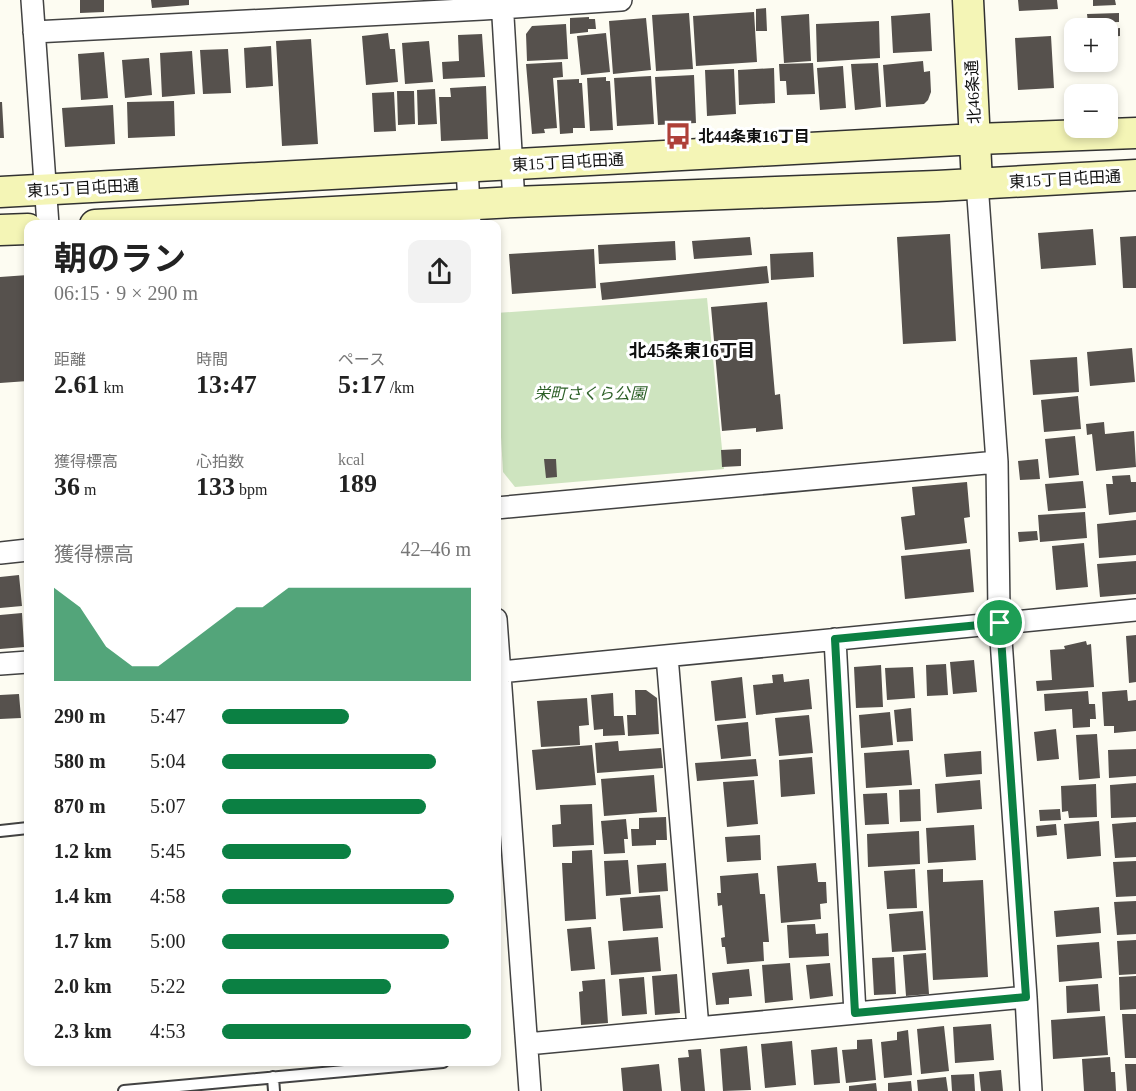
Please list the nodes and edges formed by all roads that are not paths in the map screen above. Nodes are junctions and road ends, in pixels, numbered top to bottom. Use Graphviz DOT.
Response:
graph roads {
  1 [pos="32,0"];
  2 [pos="621,0"];
  3 [pos="968,0"];
  4 [pos="503,4"];
  5 [pos="34,32"];
  6 [pos="1136,133"];
  7 [pos="976,139"];
  8 [pos="513,165"];
  9 [pos="467,167"];
  10 [pos="1136,175"];
  11 [pos="977,183"];
  12 [pos="47,190"];
  13 [pos="0,192"];
  14 [pos="514,202"];
  15 [pos="470,215"];
  16 [pos="48,220"];
  17 [pos="282,220"];
  18 [pos="24,229"];
  19 [pos="0,230"];
  20 [pos="997,462"];
  21 [pos="501,508"];
  22 [pos="24,550"];
  23 [pos="0,553"];
  24 [pos="1136,610"];
  25 [pos="1000,623"];
  26 [pos="835,639"];
  27 [pos="666,656"];
  28 [pos="24,662"];
  29 [pos="0,664"];
  30 [pos="501,672"];
  31 [pos="24,828"];
  32 [pos="0,831"];
  33 [pos="1026,997"];
  34 [pos="855,1013"];
  35 [pos="698,1028"];
  36 [pos="527,1044"];
  37 [pos="398,1066"];
  38 [pos="273,1077"];
  39 [pos="124,1091"];
  40 [pos="274,1091"];
  41 [pos="530,1091"];
  42 [pos="1031,1091"];
  1 -- 5 [label="street"];
  2 -- 4 [label="street"];
  3 -- 7 [label="street, 北46条通"];
  4 -- 5 [label="street"];
  4 -- 8 [label="street"];
  5 -- 12 [label="street"];
  6 -- 7 [label="street, 東15丁目屯田通"];
  7 -- 8 [label="street, 東15丁目屯田通"];
  7 -- 11 [label="street, 北46条通"];
  8 -- 9 [label="street, 東15丁目屯田通"];
  8 -- 14 [label="street"];
  9 -- 12 [label="street, 東15丁目屯田通"];
  9 -- 15 [label="street"];
  10 -- 11 [label="street, 東15丁目屯田通"];
  11 -- 14 [label="street, 東15丁目屯田通"];
  11 -- 20 [label="street"];
  12 -- 13 [label="street, 東15丁目屯田通"];
  12 -- 16 [label="street"];
  14 -- 15 [label="street, 東15丁目屯田通"];
  15 -- 17 [label="street, 東15丁目屯田通"];
  18 -- 19 [label="street"];
  20 -- 21 [label="street"];
  20 -- 25 [label="street"];
  22 -- 23 [label="street"];
  24 -- 25 [label="street"];
  25 -- 26 [label="street"];
  25 -- 33 [label="street"];
  26 -- 27 [label="street"];
  26 -- 34 [label="street"];
  27 -- 30 [label="street"];
  27 -- 35 [label="street"];
  28 -- 29 [label="street"];
  30 -- 36 [label="street"];
  31 -- 32 [label="lane"];
  33 -- 34 [label="street"];
  33 -- 42 [label="street"];
  34 -- 35 [label="street"];
  35 -- 36 [label="street"];
  36 -- 41 [label="street"];
  37 -- 38 [label="lane"];
  38 -- 39 [label="lane"];
  38 -- 40 [label="lane"];
}
